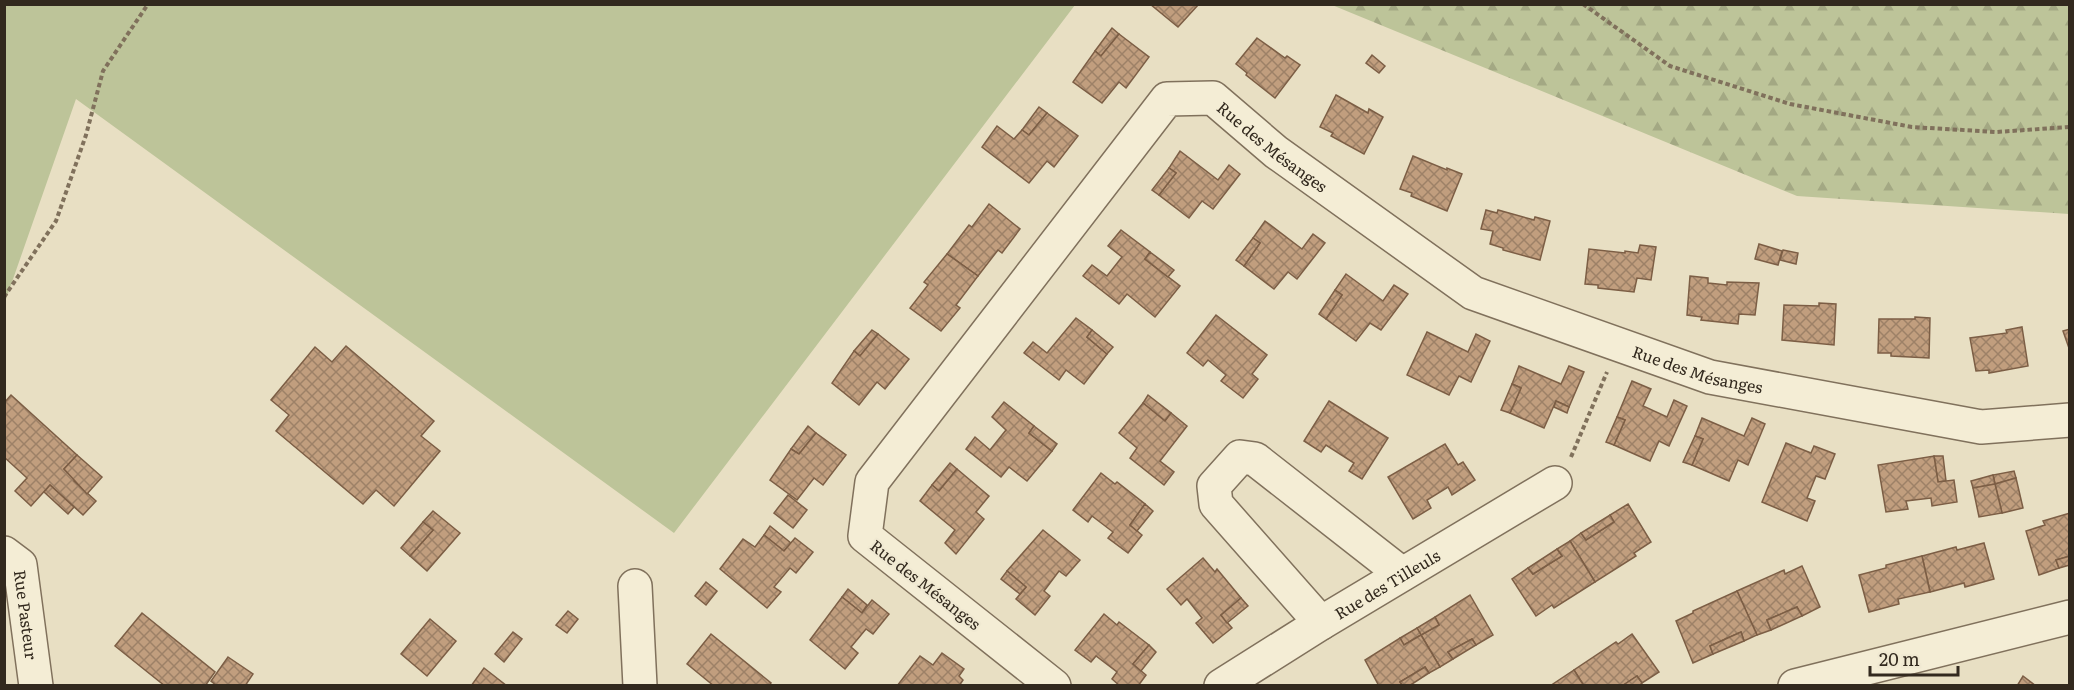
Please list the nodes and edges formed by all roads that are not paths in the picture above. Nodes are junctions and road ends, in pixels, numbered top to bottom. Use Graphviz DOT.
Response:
graph roads {
  1 [pos="2070,420"];
  2 [pos="1555,483"];
  3 [pos="4,553"];
  4 [pos="1402,574"];
  5 [pos="636,586"];
  6 [pos="2070,616"];
  7 [pos="1321,623"];
  8 [pos="36,686"];
  9 [pos="640,686"];
  10 [pos="1054,686"];
  11 [pos="1221,686"];
  12 [pos="1795,686"];
  1 -- 10 [label="street, Rue des Mésanges"];
  2 -- 4 [label="street, Rue des Tilleuls"];
  3 -- 8 [label="street, Rue Pasteur"];
  4 -- 7 [label="street, Rue des Tilleuls"];
  4 -- 7 [label="street"];
  5 -- 9 [label="street"];
  6 -- 12 [label="street"];
  7 -- 11 [label="street, Rue des Tilleuls"];
}
